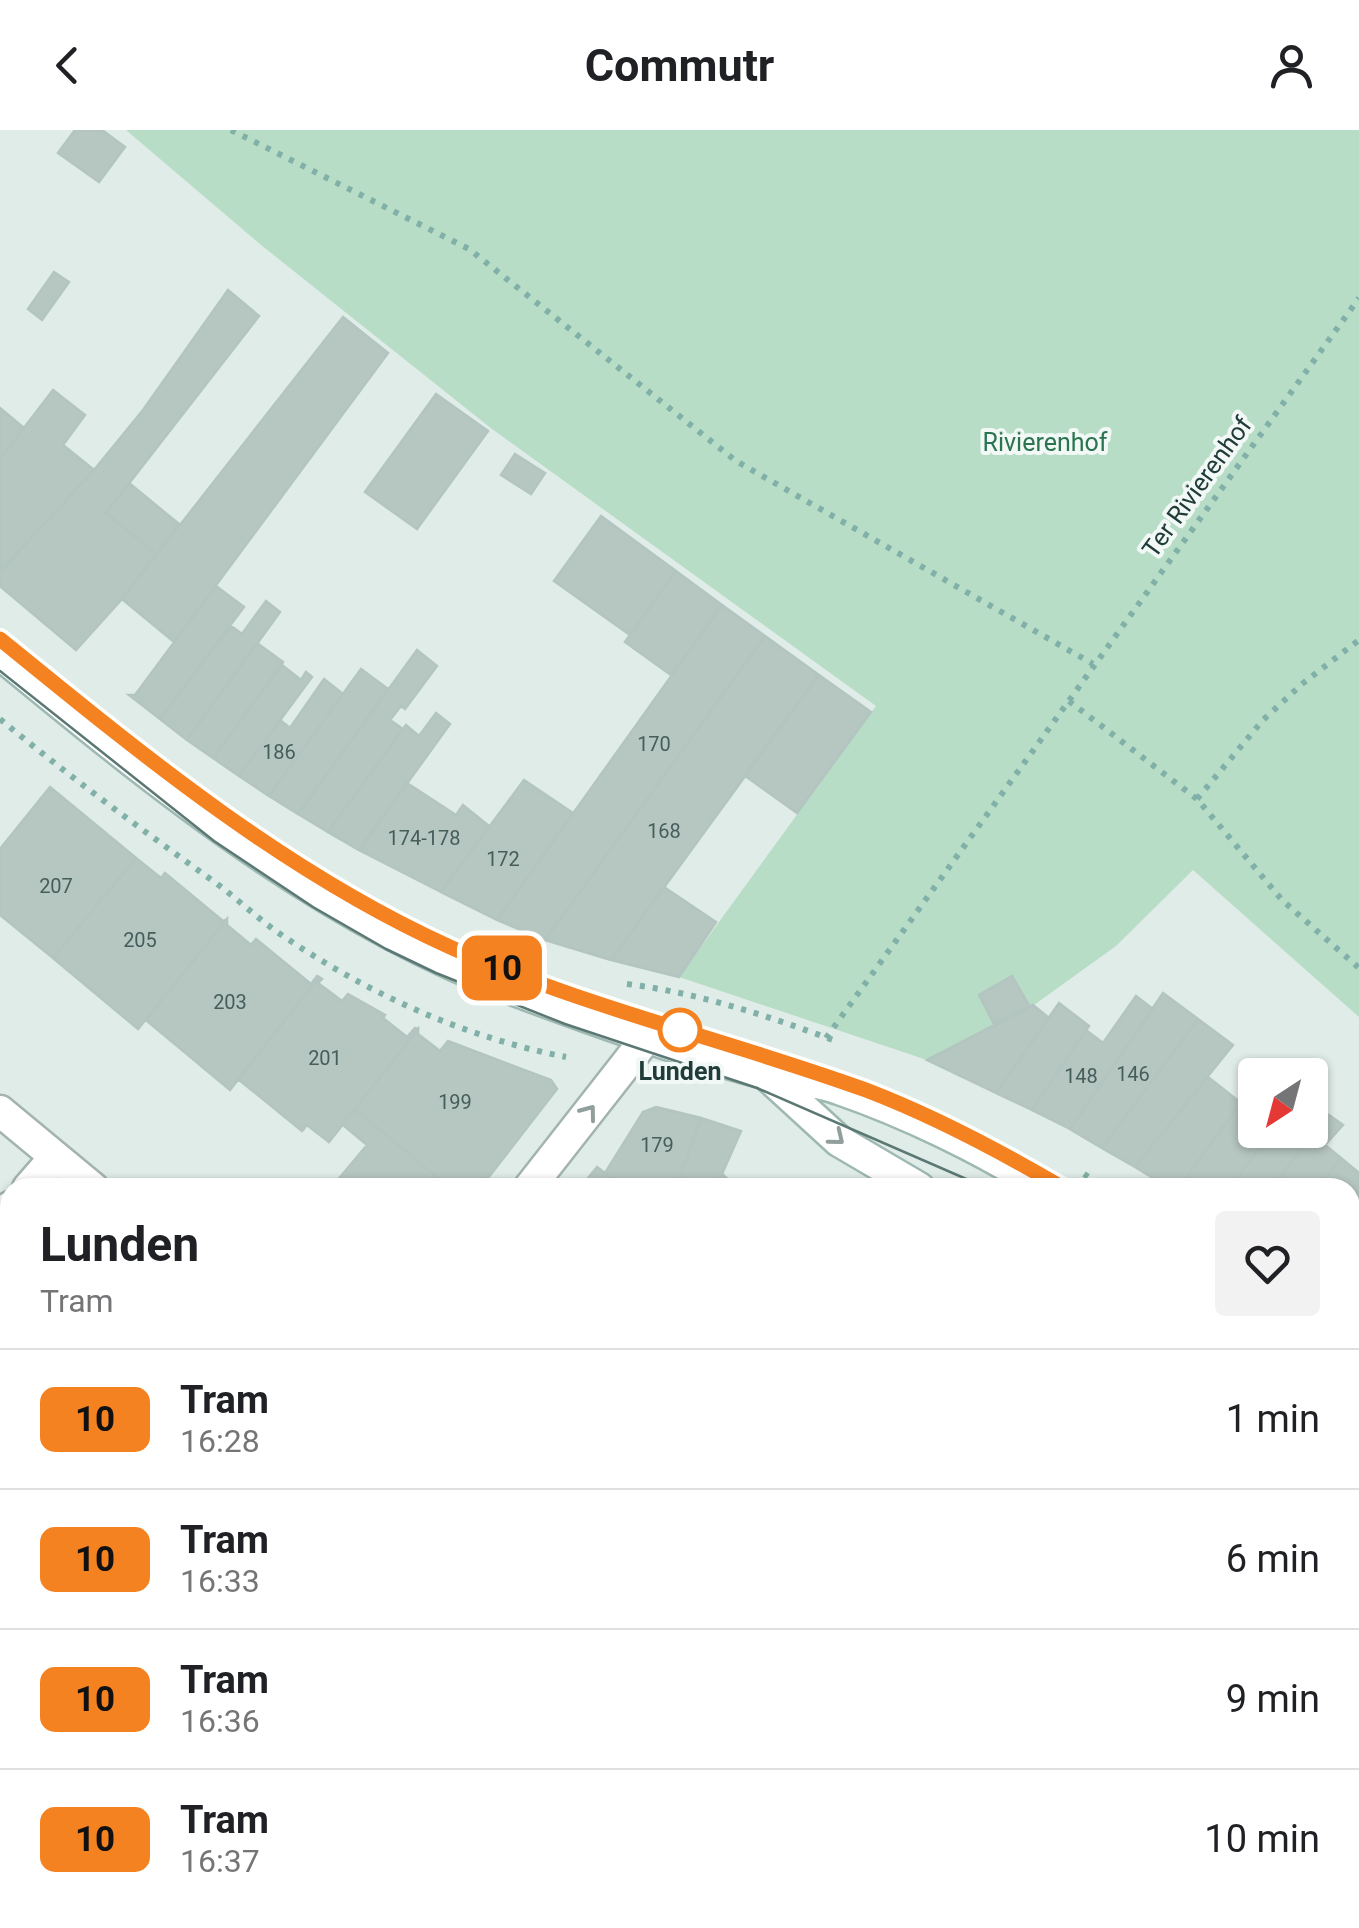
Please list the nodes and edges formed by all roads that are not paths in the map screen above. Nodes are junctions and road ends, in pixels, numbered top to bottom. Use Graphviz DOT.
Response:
graph roads {
  1 [pos="0,654"];
  2 [pos="648,1036"];
  3 [pos="765,1073"];
  4 [pos="0,1111"];
  5 [pos="55,1158"];
  6 [pos="37,1178"];
  7 [pos="80,1178"];
  8 [pos="537,1178"];
  9 [pos="902,1178"];
  10 [pos="1026,1178"];
  1 -- 2 [label="main road"];
  2 -- 3 [label="main road"];
  8 -- 2 [label="main road, one-way"];
  3 -- 9 [label="main road, one-way"];
  3 -- 10 [label="main road"];
  4 -- 5 [label="main road"];
  5 -- 6 [label="main road"];
  5 -- 7 [label="main road"];
}
